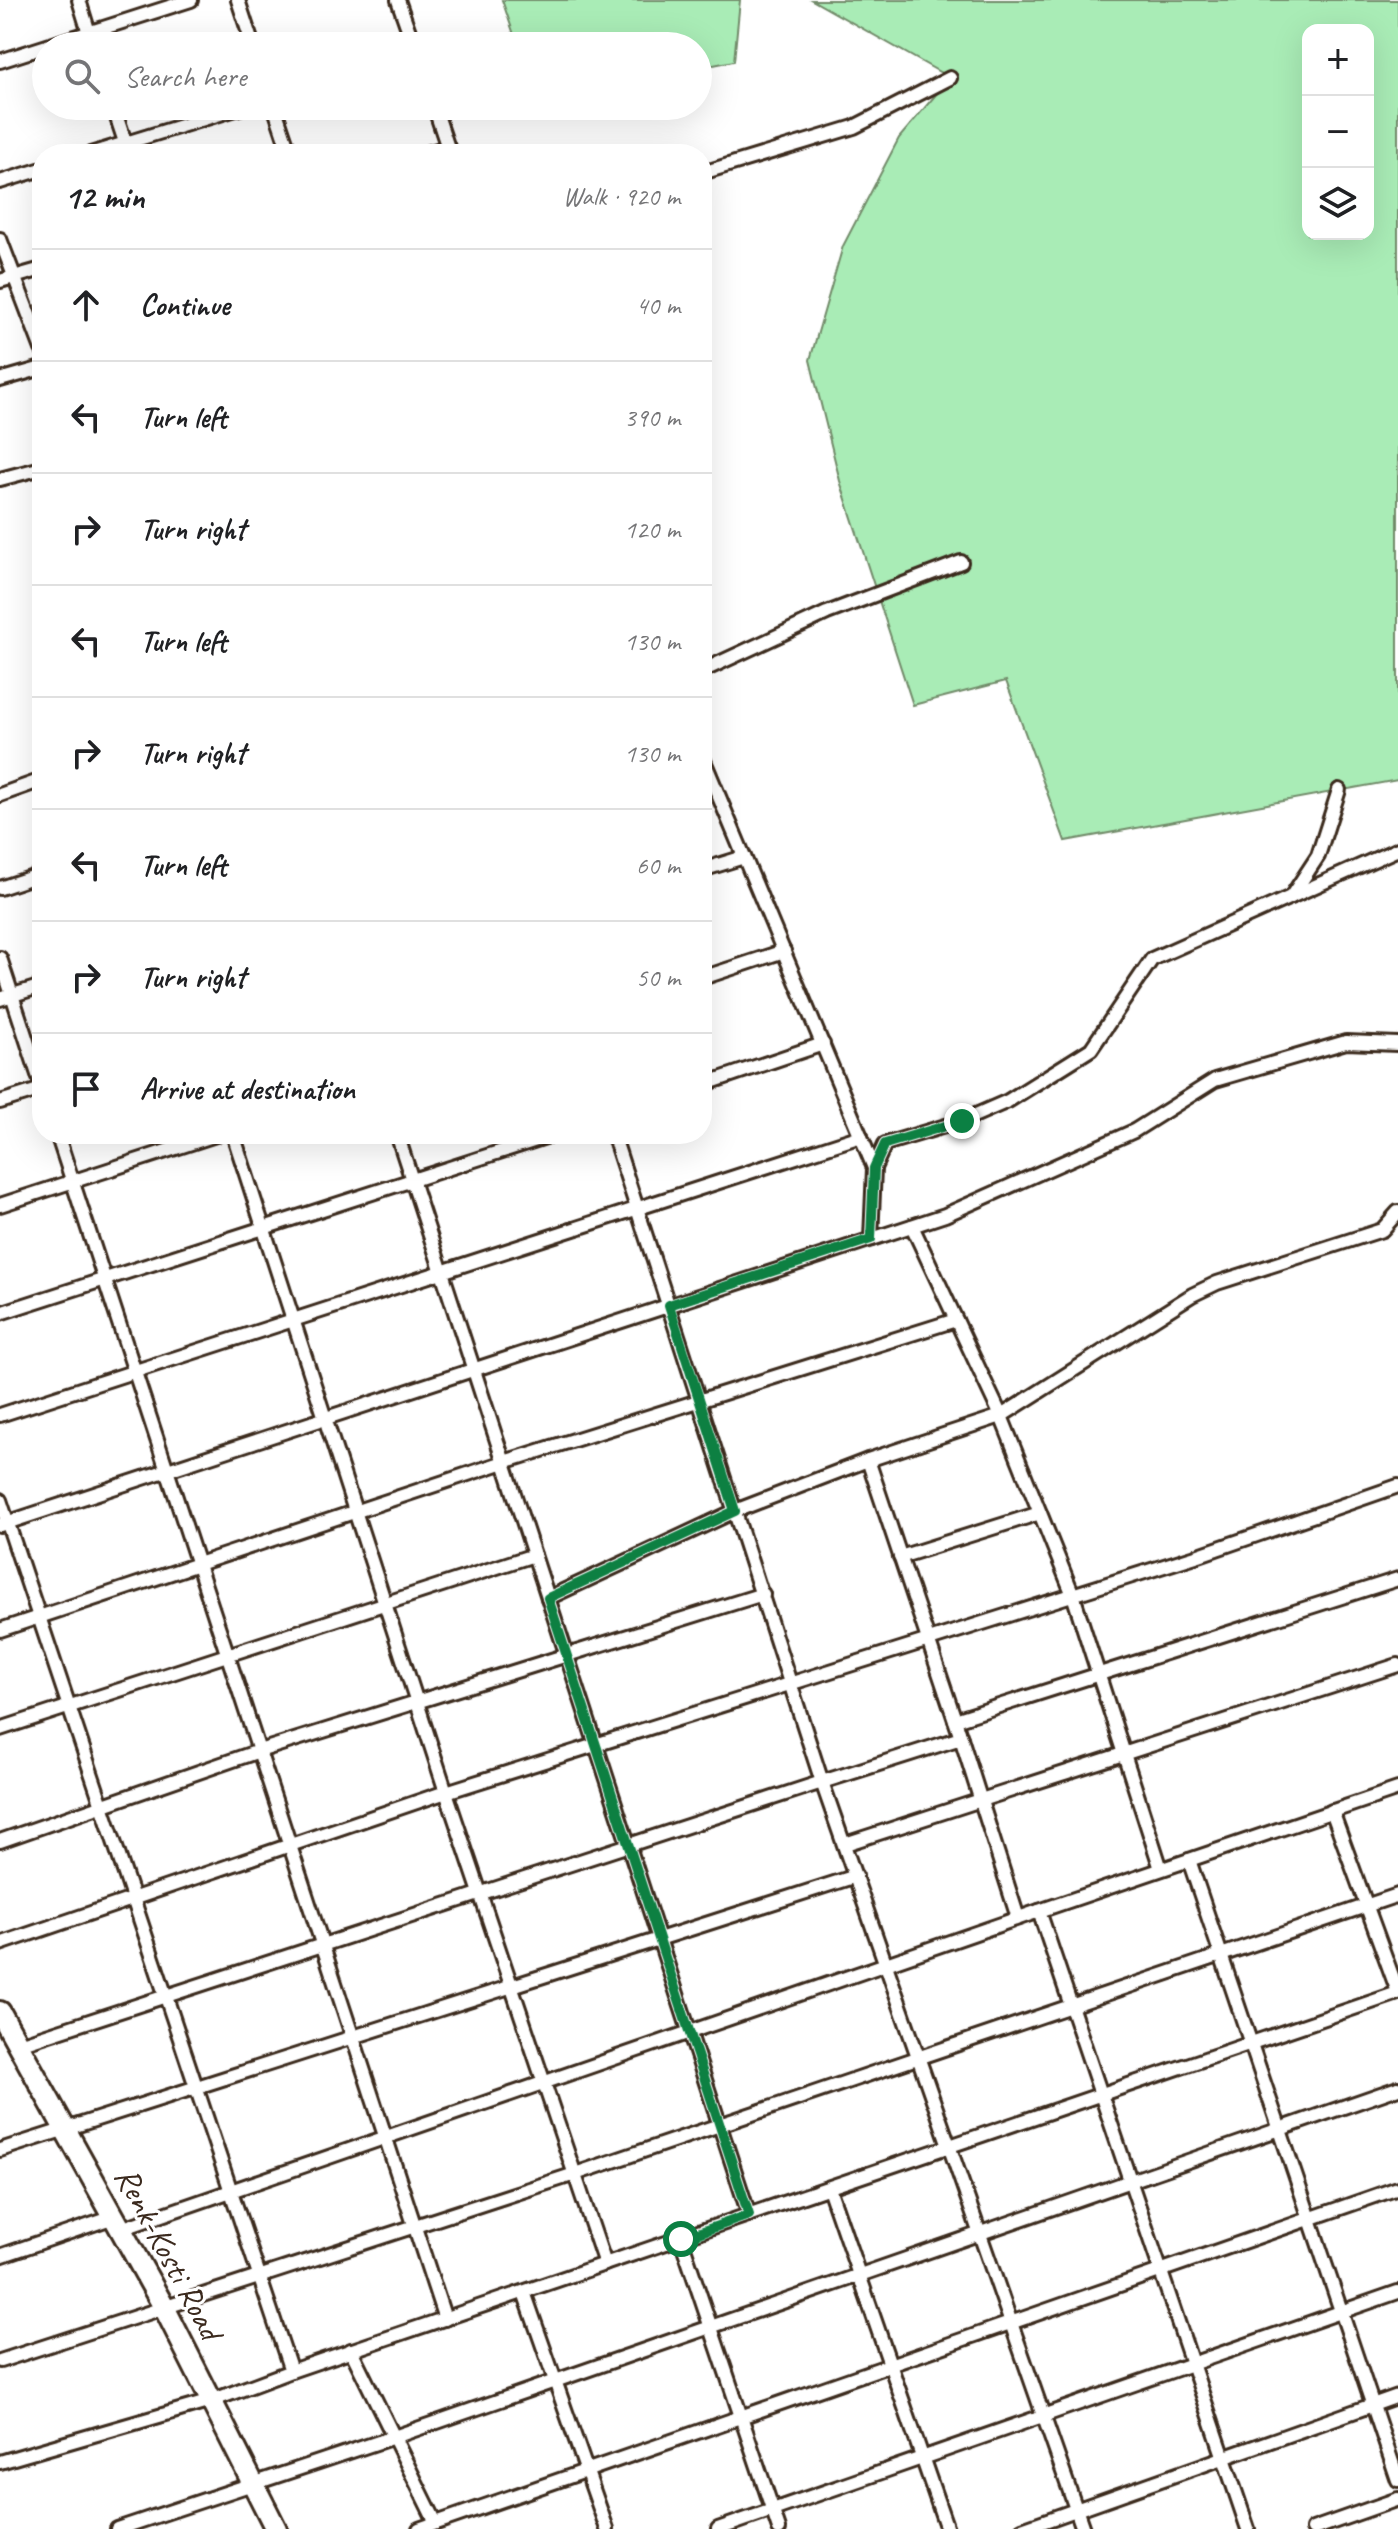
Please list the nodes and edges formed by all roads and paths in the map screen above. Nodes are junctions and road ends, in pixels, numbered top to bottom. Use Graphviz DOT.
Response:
graph roads {
  1 [pos="79,0"];
  2 [pos="191,0"];
  3 [pos="238,0"];
  4 [pos="398,0"];
  5 [pos="89,32"];
  6 [pos="248,32"];
  7 [pos="409,32"];
  8 [pos="32,51"];
  9 [pos="0,61"];
  10 [pos="950,78"];
  11 [pos="118,120"];
  12 [pos="206,120"];
  13 [pos="279,120"];
  14 [pos="439,120"];
  15 [pos="126,144"];
  16 [pos="138,144"];
  17 [pos="287,144"];
  18 [pos="447,144"];
  19 [pos="712,170"];
  20 [pos="32,172"];
  21 [pos="0,182"];
  22 [pos="0,239"];
  23 [pos="32,272"];
  24 [pos="6,279"];
  25 [pos="32,330"];
  26 [pos="32,371"];
  27 [pos="0,380"];
  28 [pos="32,471"];
  29 [pos="0,479"];
  30 [pos="961,562"];
  31 [pos="712,666"];
  32 [pos="32,784"];
  33 [pos="712,790"];
  34 [pos="1339,790"];
  35 [pos="0,795"];
  36 [pos="1398,849"];
  37 [pos="744,857"];
  38 [pos="712,867"];
  39 [pos="32,877"];
  40 [pos="0,888"];
  41 [pos="1291,897"];
  42 [pos="784,951"];
  43 [pos="0,958"];
  44 [pos="712,975"];
  45 [pos="32,989"];
  46 [pos="6,997"];
  47 [pos="823,1044"];
  48 [pos="1398,1044"];
  49 [pos="32,1063"];
  50 [pos="712,1082"];
  51 [pos="32,1091"];
  52 [pos="0,1102"];
  53 [pos="861,1136"];
  54 [pos="60,1144"];
  55 [pos="189,1144"];
  56 [pos="236,1144"];
  57 [pos="400,1144"];
  58 [pos="525,1144"];
  59 [pos="616,1144"];
  60 [pos="874,1168"];
  61 [pos="412,1181"];
  62 [pos="73,1182"];
  63 [pos="0,1205"];
  64 [pos="638,1209"];
  65 [pos="1398,1212"];
  66 [pos="1398,1224"];
  67 [pos="912,1226"];
  68 [pos="263,1228"];
  69 [pos="1382,1230"];
  70 [pos="871,1239"];
  71 [pos="442,1274"];
  72 [pos="105,1279"];
  73 [pos="669,1305"];
  74 [pos="0,1313"];
  75 [pos="956,1320"];
  76 [pos="294,1322"];
  77 [pos="473,1369"];
  78 [pos="135,1371"];
  79 [pos="700,1402"];
  80 [pos="0,1415"];
  81 [pos="1001,1416"];
  82 [pos="325,1417"];
  83 [pos="868,1460"];
  84 [pos="504,1462"];
  85 [pos="167,1469"];
  86 [pos="1398,1486"];
  87 [pos="0,1500"];
  88 [pos="355,1511"];
  89 [pos="735,1511"];
  90 [pos="1040,1513"];
  91 [pos="4,1524"];
  92 [pos="534,1555"];
  93 [pos="900,1557"];
  94 [pos="198,1563"];
  95 [pos="1398,1579"];
  96 [pos="763,1594"];
  97 [pos="1073,1595"];
  98 [pos="548,1598"];
  99 [pos="385,1603"];
  100 [pos="38,1615"];
  101 [pos="0,1630"];
  102 [pos="928,1641"];
  103 [pos="228,1654"];
  104 [pos="567,1655"];
  105 [pos="1398,1665"];
  106 [pos="1099,1674"];
  107 [pos="791,1684"];
  108 [pos="417,1702"];
  109 [pos="69,1706"];
  110 [pos="955,1720"];
  111 [pos="0,1729"];
  112 [pos="961,1738"];
  113 [pos="595,1744"];
  114 [pos="259,1751"];
  115 [pos="1124,1753"];
  116 [pos="822,1782"];
  117 [pos="1398,1789"];
  118 [pos="446,1792"];
  119 [pos="981,1801"];
  120 [pos="101,1804"];
  121 [pos="1332,1811"];
  122 [pos="0,1841"];
  123 [pos="845,1844"];
  124 [pos="290,1845"];
  125 [pos="626,1845"];
  126 [pos="1189,1860"];
  127 [pos="1161,1869"];
  128 [pos="856,1876"];
  129 [pos="479,1893"];
  130 [pos="1398,1895"];
  131 [pos="132,1897"];
  132 [pos="1367,1906"];
  133 [pos="1039,1911"];
  134 [pos="1018,1918"];
  135 [pos="657,1939"];
  136 [pos="323,1943"];
  137 [pos="0,1944"];
  138 [pos="1222,1956"];
  139 [pos="888,1963"];
  140 [pos="510,1986"];
  141 [pos="166,1993"];
  142 [pos="1398,1993"];
  143 [pos="1072,2008"];
  144 [pos="2,2020"];
  145 [pos="687,2032"];
  146 [pos="354,2035"];
  147 [pos="1251,2043"];
  148 [pos="19,2044"];
  149 [pos="921,2058"];
  150 [pos="543,2081"];
  151 [pos="196,2085"];
  152 [pos="1398,2088"];
  153 [pos="1100,2094"];
  154 [pos="719,2126"];
  155 [pos="1280,2128"];
  156 [pos="64,2129"];
  157 [pos="385,2135"];
  158 [pos="952,2147"];
  159 [pos="0,2150"];
  160 [pos="575,2174"];
  161 [pos="1129,2179"];
  162 [pos="829,2188"];
  163 [pos="1398,2188"];
  164 [pos="229,2189"];
  165 [pos="749,2215"];
  166 [pos="1311,2218"];
  167 [pos="117,2223"];
  168 [pos="414,2226"];
  169 [pos="981,2230"];
  170 [pos="681,2239"];
  171 [pos="0,2256"];
  172 [pos="605,2264"];
  173 [pos="1159,2271"];
  174 [pos="859,2273"];
  175 [pos="259,2277"];
  176 [pos="524,2292"];
  177 [pos="1398,2292"];
  178 [pos="165,2309"];
  179 [pos="1342,2311"];
  180 [pos="445,2319"];
  181 [pos="1013,2322"];
  182 [pos="710,2326"];
  183 [pos="351,2350"];
  184 [pos="0,2361"];
  185 [pos="1193,2363"];
  186 [pos="890,2365"];
  187 [pos="291,2371"];
  188 [pos="555,2380"];
  189 [pos="1398,2396"];
  190 [pos="211,2401"];
  191 [pos="1373,2405"];
  192 [pos="1045,2415"];
  193 [pos="741,2417"];
  194 [pos="394,2437"];
  195 [pos="923,2458"];
  196 [pos="1224,2458"];
  197 [pos="0,2462"];
  198 [pos="586,2471"];
  199 [pos="1398,2480"];
  200 [pos="255,2485"];
  201 [pos="1398,2499"];
  202 [pos="772,2510"];
  203 [pos="1076,2510"];
  204 [pos="436,2523"];
  205 [pos="117,2529"];
  206 [pos="276,2529"];
  207 [pos="419,2529"];
  208 [pos="607,2529"];
  209 [pos="718,2529"];
  210 [pos="779,2529"];
  211 [pos="947,2529"];
  212 [pos="1022,2529"];
  213 [pos="1083,2529"];
  214 [pos="1248,2529"];
  215 [pos="1313,2529"];
  1 -- 5 [label="street"];
  2 -- 5 [label="street"];
  3 -- 6 [label="street"];
  4 -- 7 [label="street"];
  8 -- 9 [label="street"];
  10 -- 19 [label="street"];
  11 -- 15 [label="street"];
  12 -- 16 [label="street"];
  13 -- 17 [label="street"];
  14 -- 18 [label="street"];
  20 -- 21 [label="street"];
  22 -- 24 [label="street"];
  23 -- 24 [label="street"];
  24 -- 25 [label="street"];
  26 -- 27 [label="street"];
  28 -- 29 [label="street"];
  30 -- 31 [label="street"];
  32 -- 35 [label="street"];
  33 -- 37 [label="street"];
  34 -- 41 [label="street"];
  36 -- 41 [label="street"];
  37 -- 38 [label="street"];
  37 -- 42 [label="street"];
  39 -- 40 [label="street"];
  41 -- 60 [label="street"];
  42 -- 44 [label="street"];
  42 -- 47 [label="street"];
  43 -- 46 [label="street"];
  45 -- 46 [label="street"];
  46 -- 49 [label="street"];
  47 -- 50 [label="street"];
  47 -- 53 [label="street"];
  48 -- 67 [label="street"];
  51 -- 52 [label="street"];
  53 -- 60 [label="street"];
  53 -- 64 [label="street"];
  54 -- 62 [label="street"];
  55 -- 62 [label="street"];
  56 -- 68 [label="street"];
  57 -- 61 [label="street"];
  58 -- 61 [label="street"];
  59 -- 64 [label="street"];
  60 -- 70 [label="street"];
  61 -- 68 [label="street"];
  61 -- 71 [label="street"];
  62 -- 63 [label="street"];
  62 -- 72 [label="street"];
  64 -- 71 [label="street"];
  64 -- 73 [label="street"];
  65 -- 69 [label="street"];
  66 -- 69 [label="street"];
  67 -- 70 [label="street"];
  67 -- 75 [label="street"];
  68 -- 72 [label="street"];
  68 -- 76 [label="street"];
  69 -- 81 [label="street"];
  70 -- 73 [label="street"];
  71 -- 76 [label="street"];
  71 -- 77 [label="street"];
  72 -- 74 [label="street"];
  72 -- 78 [label="street"];
  73 -- 77 [label="street"];
  73 -- 79 [label="street"];
  75 -- 79 [label="street"];
  75 -- 81 [label="street"];
  76 -- 78 [label="street"];
  76 -- 82 [label="street"];
  77 -- 82 [label="street"];
  77 -- 84 [label="street"];
  78 -- 80 [label="street"];
  78 -- 85 [label="street"];
  79 -- 84 [label="street"];
  79 -- 89 [label="street"];
  81 -- 83 [label="street"];
  81 -- 90 [label="street"];
  82 -- 85 [label="street"];
  82 -- 88 [label="street"];
  83 -- 89 [label="street"];
  83 -- 93 [label="street"];
  84 -- 88 [label="street"];
  84 -- 92 [label="street"];
  85 -- 91 [label="street"];
  85 -- 94 [label="street"];
  86 -- 97 [label="street"];
  87 -- 91 [label="street"];
  88 -- 94 [label="street"];
  88 -- 99 [label="street"];
  89 -- 96 [label="street"];
  89 -- 98 [label="street"];
  90 -- 93 [label="street"];
  90 -- 97 [label="street"];
  91 -- 100 [label="street"];
  92 -- 98 [label="street"];
  92 -- 99 [label="street"];
  93 -- 102 [label="street"];
  94 -- 100 [label="street"];
  94 -- 103 [label="street"];
  95 -- 106 [label="street"];
  96 -- 104 [label="street"];
  96 -- 107 [label="street"];
  97 -- 102 [label="street"];
  97 -- 106 [label="street"];
  98 -- 104 [label="street"];
  99 -- 103 [label="street"];
  99 -- 108 [label="street"];
  100 -- 101 [label="street"];
  100 -- 109 [label="street"];
  102 -- 107 [label="street"];
  102 -- 110 [label="street"];
  103 -- 109 [label="street"];
  103 -- 114 [label="street"];
  104 -- 108 [label="street"];
  104 -- 113 [label="street"];
  105 -- 115 [label="street"];
  106 -- 110 [label="street"];
  106 -- 115 [label="street"];
  107 -- 113 [label="street"];
  107 -- 116 [label="street"];
  108 -- 114 [label="street"];
  108 -- 118 [label="street"];
  109 -- 111 [label="street"];
  109 -- 120 [label="street"];
  110 -- 112 [label="street"];
  112 -- 116 [label="street"];
  112 -- 119 [label="street"];
  113 -- 118 [label="street"];
  113 -- 125 [label="street"];
  114 -- 120 [label="street"];
  114 -- 124 [label="street"];
  115 -- 119 [label="street"];
  115 -- 127 [label="street"];
  116 -- 123 [label="street"];
  116 -- 125 [label="street"];
  117 -- 121 [label="street"];
  118 -- 124 [label="street"];
  118 -- 129 [label="street"];
  119 -- 123 [label="street"];
  119 -- 134 [label="street"];
  120 -- 122 [label="street"];
  120 -- 131 [label="street"];
  121 -- 126 [label="street"];
  121 -- 132 [label="street"];
  123 -- 128 [label="street"];
  124 -- 131 [label="street"];
  124 -- 136 [label="street"];
  125 -- 129 [label="street"];
  125 -- 135 [label="street"];
  126 -- 127 [label="street"];
  126 -- 138 [label="street"];
  127 -- 133 [label="street"];
  128 -- 135 [label="street"];
  128 -- 139 [label="street"];
  129 -- 136 [label="street"];
  129 -- 140 [label="street"];
  130 -- 132 [label="street"];
  131 -- 137 [label="street"];
  131 -- 141 [label="street"];
  132 -- 138 [label="street"];
  132 -- 142 [label="street"];
  133 -- 134 [label="street"];
  133 -- 143 [label="street"];
  134 -- 139 [label="street"];
  135 -- 140 [label="street"];
  135 -- 145 [label="street"];
  136 -- 141 [label="street"];
  136 -- 146 [label="street"];
  138 -- 143 [label="street"];
  138 -- 147 [label="street"];
  139 -- 145 [label="street"];
  139 -- 149 [label="street"];
  140 -- 146 [label="street"];
  140 -- 150 [label="street"];
  141 -- 148 [label="street"];
  141 -- 151 [label="street"];
  142 -- 147 [label="street"];
  143 -- 149 [label="street"];
  143 -- 153 [label="street"];
  144 -- 148 [label="main road, Renk-Kosti Road"];
  145 -- 150 [label="street"];
  145 -- 154 [label="street"];
  146 -- 151 [label="street"];
  146 -- 157 [label="street"];
  147 -- 153 [label="street"];
  147 -- 155 [label="street"];
  148 -- 156 [label="main road, Renk-Kosti Road"];
  149 -- 154 [label="street"];
  149 -- 158 [label="street"];
  150 -- 157 [label="street"];
  150 -- 160 [label="street"];
  151 -- 156 [label="street"];
  151 -- 164 [label="street"];
  152 -- 155 [label="street"];
  153 -- 158 [label="street"];
  153 -- 161 [label="street"];
  154 -- 160 [label="street"];
  154 -- 165 [label="street"];
  155 -- 161 [label="street"];
  155 -- 166 [label="street"];
  156 -- 159 [label="street"];
  156 -- 167 [label="main road, Renk-Kosti Road"];
  157 -- 164 [label="street"];
  157 -- 168 [label="street"];
  158 -- 162 [label="street"];
  158 -- 169 [label="street"];
  160 -- 168 [label="street"];
  160 -- 172 [label="street"];
  161 -- 169 [label="street"];
  161 -- 173 [label="street"];
  162 -- 165 [label="street"];
  162 -- 174 [label="street"];
  163 -- 166 [label="street"];
  164 -- 167 [label="street"];
  164 -- 175 [label="street"];
  165 -- 170 [label="street"];
  166 -- 173 [label="street"];
  166 -- 179 [label="street"];
  167 -- 171 [label="street"];
  167 -- 178 [label="main road, Renk-Kosti Road"];
  168 -- 175 [label="street"];
  168 -- 180 [label="street"];
  169 -- 174 [label="street"];
  169 -- 181 [label="street"];
  170 -- 172 [label="street"];
  170 -- 182 [label="street"];
  172 -- 176 [label="street"];
  173 -- 181 [label="street"];
  173 -- 185 [label="street"];
  174 -- 182 [label="street"];
  174 -- 186 [label="street"];
  175 -- 178 [label="street"];
  175 -- 187 [label="street"];
  176 -- 180 [label="street"];
  176 -- 188 [label="street"];
  177 -- 179 [label="street"];
  178 -- 184 [label="street"];
  178 -- 190 [label="main road, Renk-Kosti Road"];
  179 -- 185 [label="street"];
  179 -- 191 [label="street"];
  180 -- 183 [label="street"];
  181 -- 186 [label="street"];
  181 -- 192 [label="street"];
  182 -- 188 [label="street"];
  182 -- 193 [label="street"];
  183 -- 187 [label="street"];
  183 -- 194 [label="street"];
  185 -- 192 [label="street"];
  185 -- 196 [label="street"];
  186 -- 193 [label="street"];
  186 -- 195 [label="street"];
  187 -- 190 [label="street"];
  188 -- 194 [label="street"];
  188 -- 198 [label="street"];
  189 -- 191 [label="street"];
  190 -- 197 [label="street"];
  190 -- 200 [label="main road, Renk-Kosti Road"];
  191 -- 196 [label="street"];
  191 -- 199 [label="street"];
  192 -- 195 [label="street"];
  192 -- 203 [label="street"];
  193 -- 198 [label="street"];
  193 -- 202 [label="street"];
  194 -- 200 [label="street"];
  194 -- 204 [label="street"];
  195 -- 202 [label="street"];
  195 -- 211 [label="street"];
  196 -- 203 [label="street"];
  196 -- 214 [label="street"];
  198 -- 204 [label="street"];
  198 -- 208 [label="street"];
  200 -- 205 [label="street"];
  200 -- 206 [label="main road, Renk-Kosti Road"];
  201 -- 215 [label="street"];
  202 -- 209 [label="street"];
  202 -- 210 [label="street"];
  203 -- 212 [label="street"];
  203 -- 213 [label="street"];
  204 -- 207 [label="street"];
}
